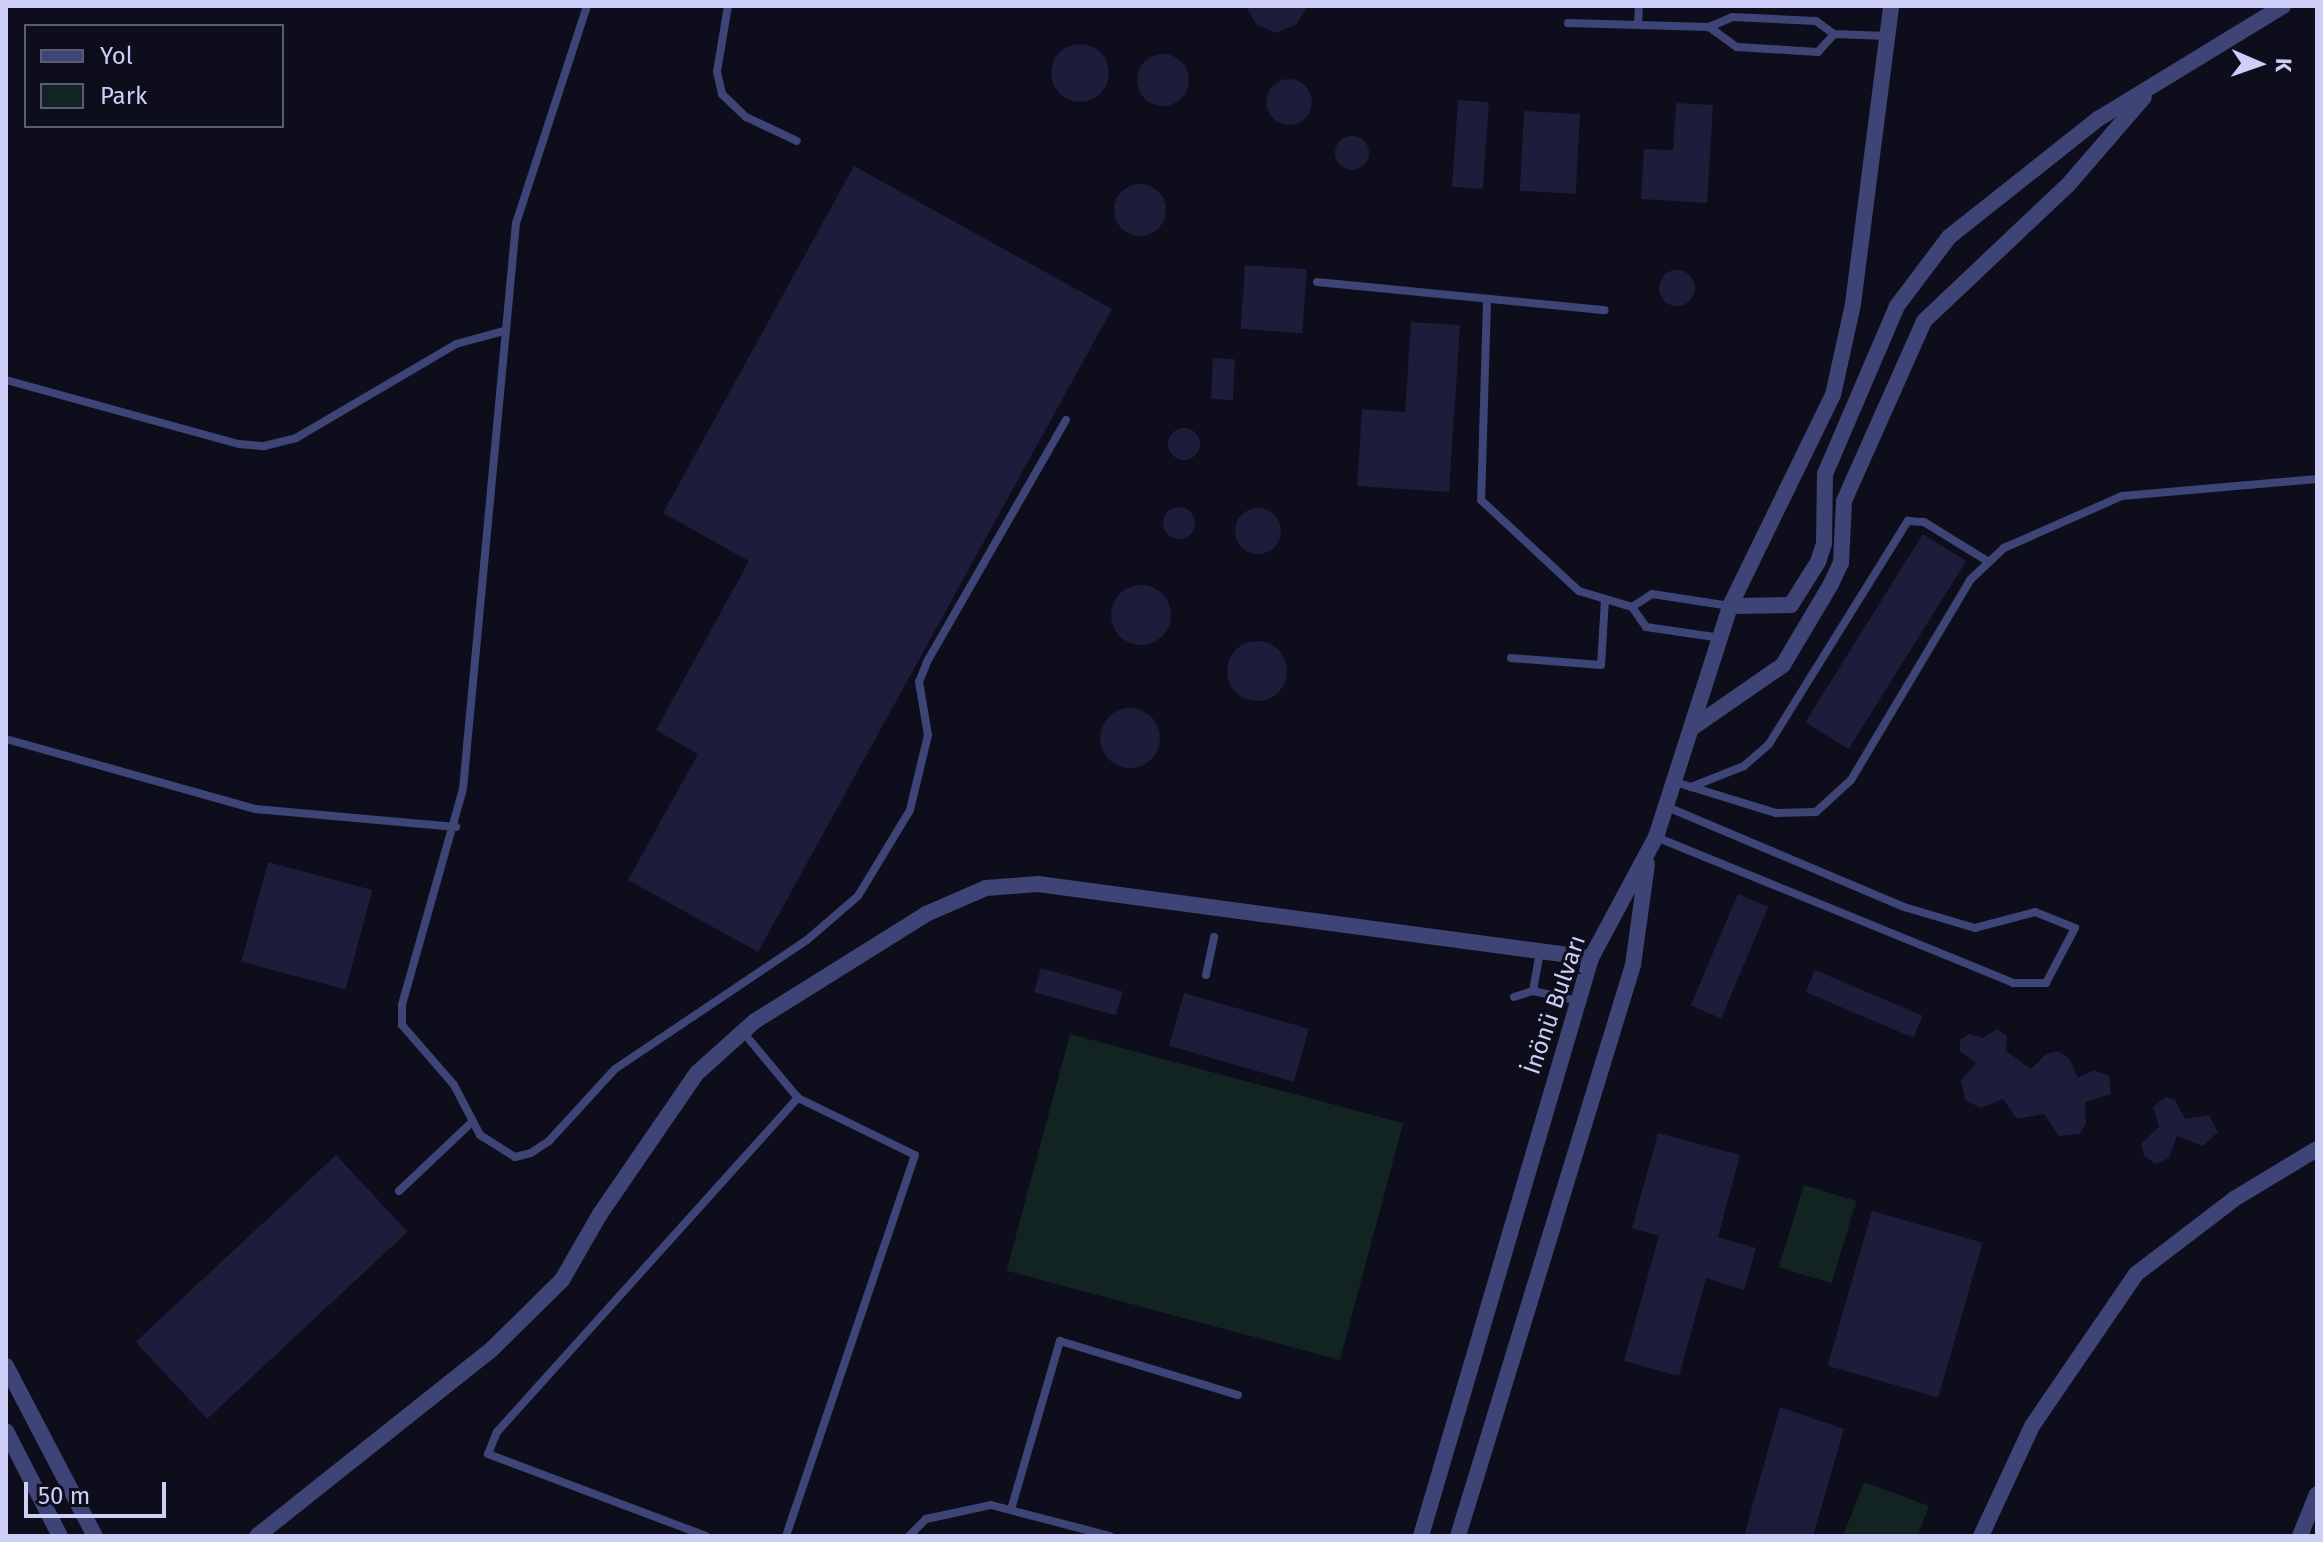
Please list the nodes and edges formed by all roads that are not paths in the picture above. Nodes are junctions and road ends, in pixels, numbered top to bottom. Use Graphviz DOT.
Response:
graph roads {
  1 [pos="587,6"];
  2 [pos="728,6"];
  3 [pos="1639,6"];
  4 [pos="1891,6"];
  5 [pos="2283,6"];
  6 [pos="1568,23"];
  7 [pos="1638,24"];
  8 [pos="1709,27"];
  9 [pos="1834,34"];
  10 [pos="1887,36"];
  11 [pos="2153,87"];
  12 [pos="797,141"];
  13 [pos="1317,282"];
  14 [pos="1487,301"];
  15 [pos="1605,310"];
  16 [pos="504,331"];
  17 [pos="1881,344"];
  18 [pos="1908,356"];
  19 [pos="6,380"];
  20 [pos="1863,388"];
  21 [pos="1888,401"];
  22 [pos="1066,420"];
  23 [pos="1842,435"];
  24 [pos="1867,448"];
  25 [pos="2317,479"];
  26 [pos="1989,562"];
  27 [pos="1605,599"];
  28 [pos="1730,606"];
  29 [pos="1632,607"];
  30 [pos="1721,638"];
  31 [pos="1511,658"];
  32 [pos="1692,728"];
  33 [pos="6,739"];
  34 [pos="1683,784"];
  35 [pos="1667,807"];
  36 [pos="456,827"];
  37 [pos="1656,837"];
  38 [pos="1648,854"];
  39 [pos="1214,937"];
  40 [pos="1540,952"];
  41 [pos="1591,958"];
  42 [pos="1206,975"];
  43 [pos="1533,991"];
  44 [pos="1514,997"];
  45 [pos="1578,1001"];
  46 [pos="743,1032"];
  47 [pos="798,1098"];
  48 [pos="472,1122"];
  49 [pos="2317,1149"];
  50 [pos="399,1191"];
  51 [pos="6,1366"];
  52 [pos="1238,1395"];
  53 [pos="6,1431"];
  54 [pos="2317,1494"];
  55 [pos="1012,1506"];
  56 [pos="60,1536"];
  57 [pos="95,1536"];
  58 [pos="257,1536"];
  59 [pos="706,1536"];
  60 [pos="786,1536"];
  61 [pos="909,1536"];
  62 [pos="1110,1536"];
  63 [pos="1421,1536"];
  64 [pos="1458,1536"];
  65 [pos="1981,1536"];
  66 [pos="2300,1536"];
  1 -- 16 [label="lane"];
  2 -- 12 [label="lane"];
  3 -- 7 [label="lane"];
  4 -- 10 [label="street"];
  5 -- 11 [label="street"];
  6 -- 7 [label="lane"];
  7 -- 8 [label="lane"];
  8 -- 9 [label="lane"];
  8 -- 9 [label="lane"];
  9 -- 10 [label="lane"];
  10 -- 28 [label="street"];
  11 -- 17 [label="street"];
  11 -- 18 [label="street"];
  13 -- 14 [label="lane"];
  14 -- 15 [label="lane"];
  14 -- 27 [label="lane"];
  16 -- 19 [label="lane"];
  16 -- 36 [label="lane"];
  17 -- 18 [label="street"];
  17 -- 20 [label="street"];
  18 -- 21 [label="street"];
  20 -- 21 [label="street"];
  20 -- 23 [label="street"];
  21 -- 24 [label="street"];
  22 -- 48 [label="lane"];
  23 -- 24 [label="street"];
  23 -- 28 [label="street"];
  24 -- 32 [label="street"];
  25 -- 26 [label="lane"];
  26 -- 34 [label="lane"];
  26 -- 34 [label="lane"];
  27 -- 29 [label="lane"];
  27 -- 31 [label="lane"];
  28 -- 29 [label="lane"];
  28 -- 30 [label="street"];
  29 -- 30 [label="lane"];
  30 -- 32 [label="street"];
  32 -- 34 [label="street"];
  33 -- 36 [label="lane"];
  34 -- 35 [label="street"];
  35 -- 37 [label="street"];
  35 -- 37 [label="lane"];
  36 -- 48 [label="lane"];
  37 -- 38 [label="street"];
  38 -- 41 [label="street, İnönü Bulvarı"];
  38 -- 64 [label="street"];
  39 -- 42 [label="lane"];
  40 -- 41 [label="street"];
  40 -- 43 [label="lane"];
  40 -- 46 [label="street"];
  41 -- 45 [label="street, İnönü Bulvarı"];
  43 -- 44 [label="lane"];
  43 -- 45 [label="lane"];
  45 -- 63 [label="street, İnönü Bulvarı"];
  46 -- 47 [label="lane"];
  46 -- 58 [label="street"];
  47 -- 59 [label="lane"];
  47 -- 60 [label="lane"];
  48 -- 50 [label="lane"];
  49 -- 65 [label="street"];
  51 -- 57 [label="street"];
  52 -- 55 [label="lane"];
  53 -- 56 [label="street"];
  54 -- 66 [label="street"];
  55 -- 61 [label="lane"];
  55 -- 62 [label="lane"];
}
